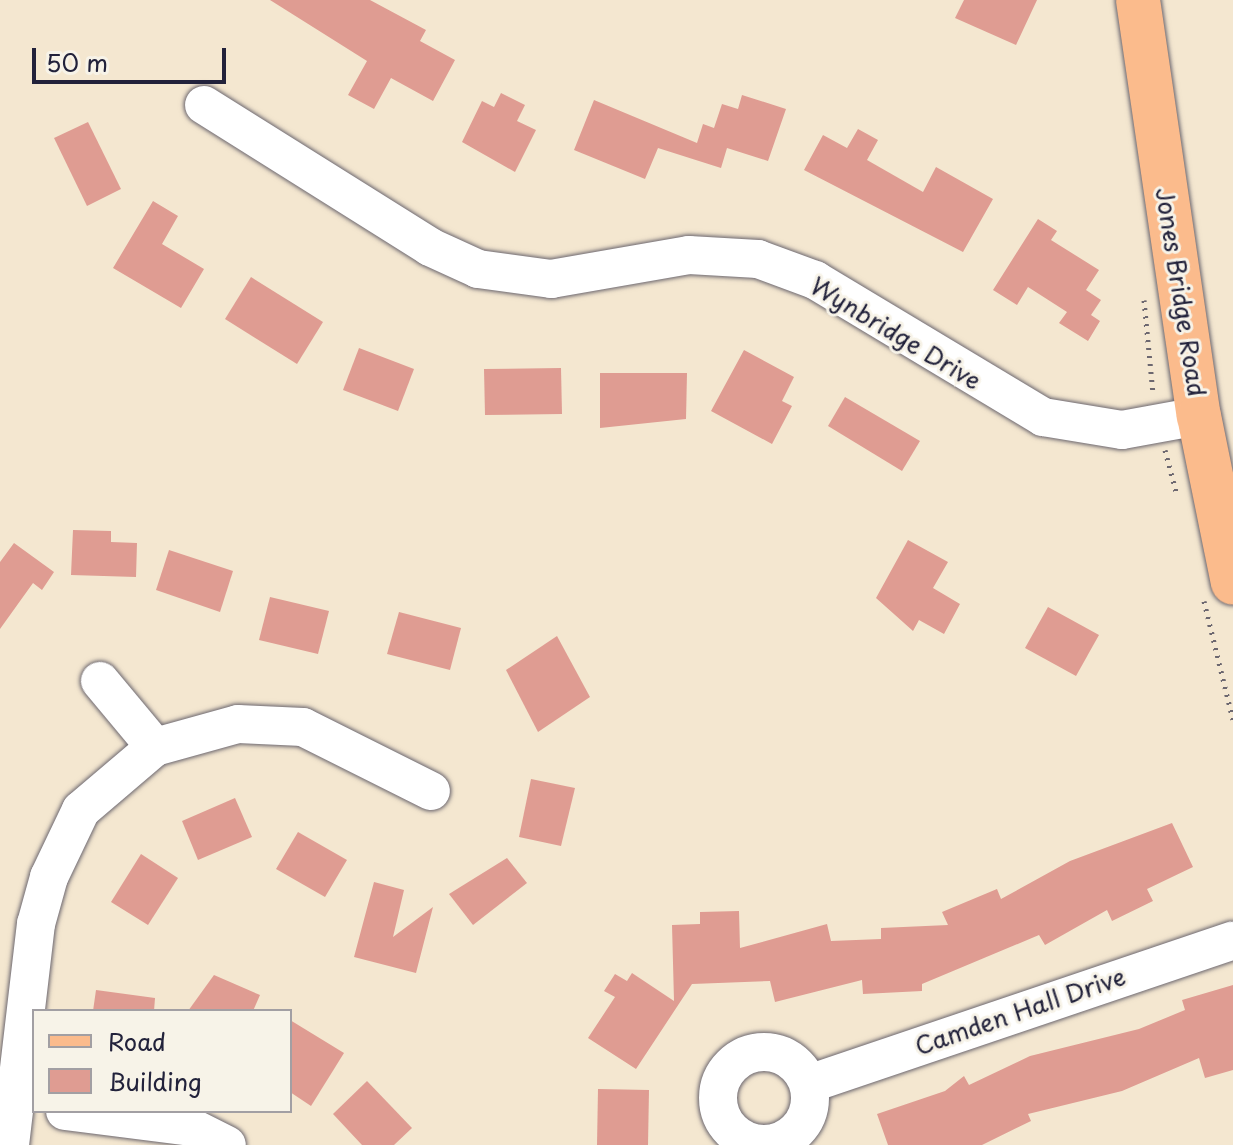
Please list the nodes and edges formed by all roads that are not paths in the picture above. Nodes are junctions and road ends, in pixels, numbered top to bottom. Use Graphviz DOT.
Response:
graph roads {
  1 [pos="1138,0"];
  2 [pos="204,105"];
  3 [pos="1199,416"];
  4 [pos="1233,583"];
  5 [pos="100,681"];
  6 [pos="155,747"];
  7 [pos="431,791"];
  8 [pos="1233,940"];
  9 [pos="809,1084"];
  10 [pos="25,1106"];
  11 [pos="81,1113"];
  12 [pos="10,1145"];
  13 [pos="227,1145"];
  1 -- 3 [label="main road, Jones Bridge Road"];
  2 -- 3 [label="street, Wynbridge Drive"];
  3 -- 4 [label="main road, Jones Bridge Road"];
  5 -- 6 [label="street"];
  6 -- 7 [label="street"];
  6 -- 10 [label="street"];
  8 -- 9 [label="street, Camden Hall Drive"];
  10 -- 12 [label="street"];
  11 -- 13 [label="street"];
}
